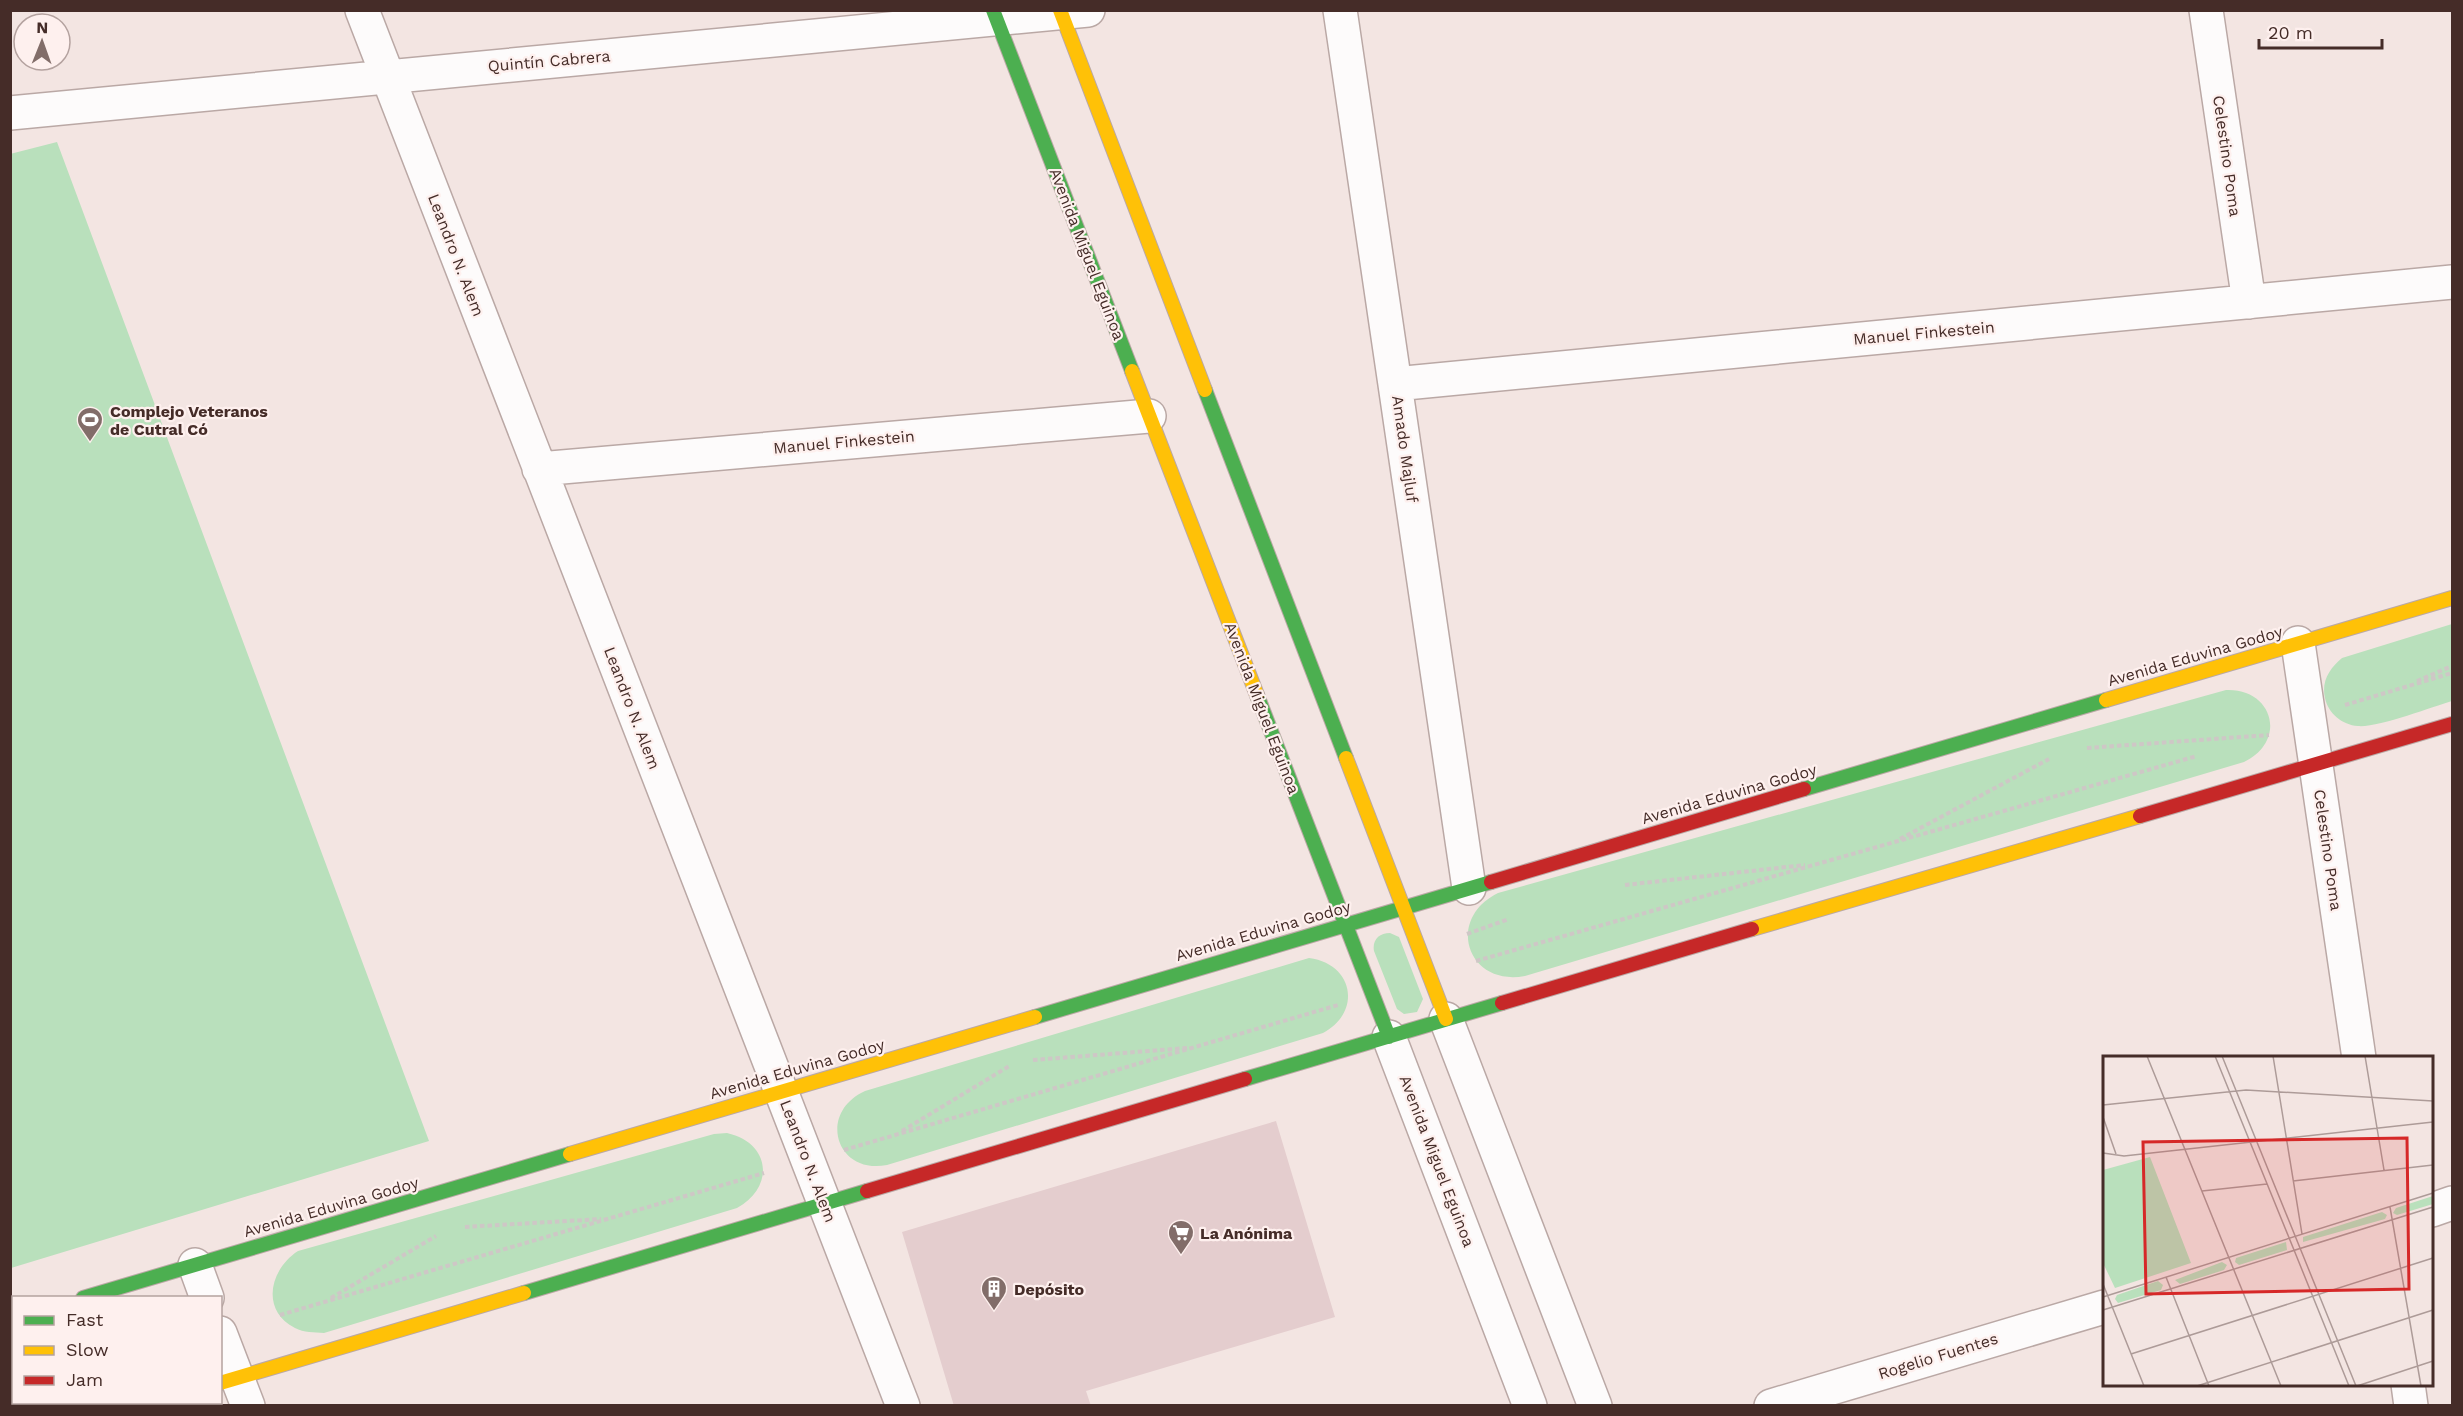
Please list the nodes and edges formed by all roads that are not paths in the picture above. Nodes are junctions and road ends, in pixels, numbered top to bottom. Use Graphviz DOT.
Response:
graph roads {
  1 [pos="362,10"];
  2 [pos="1340,10"];
  3 [pos="2206,10"];
  4 [pos="1069,11"];
  5 [pos="995,15"];
  6 [pos="387,77"];
  7 [pos="10,113"];
  8 [pos="2452,282"];
  9 [pos="2249,302"];
  10 [pos="1395,384"];
  11 [pos="1149,416"];
  12 [pos="539,469"];
  13 [pos="2452,598"];
  14 [pos="2298,643"];
  15 [pos="2452,724"];
  16 [pos="2316,765"];
  17 [pos="1469,888"];
  18 [pos="1403,907"];
  19 [pos="1346,924"];
  20 [pos="1446,1019"];
  21 [pos="1389,1036"];
  22 [pos="2359,1056"];
  23 [pos="781,1091"];
  24 [pos="2452,1203"];
  25 [pos="825,1204"];
  26 [pos="2433,1210"];
  27 [pos="195,1264"];
  28 [pos="90,1296"];
  29 [pos="206,1296"];
  30 [pos="2103,1307"];
  31 [pos="222,1340"];
  32 [pos="2408,1386"];
  33 [pos="235,1389"];
  34 [pos="903,1406"];
  35 [pos="1530,1406"];
  36 [pos="1595,1406"];
  37 [pos="1771,1406"];
  38 [pos="2411,1406"];
  1 -- 6 [label="street, Leandro N. Alem"];
  2 -- 10 [label="street, Amado Majluf"];
  3 -- 9 [label="street, Celestino Poma"];
  4 -- 5 [label="street, Quintín Cabrera"];
  4 -- 18 [label="main road"];
  5 -- 6 [label="street, Quintín Cabrera"];
  5 -- 11 [label="main road, Avenida Miguel Eguinoa"];
  6 -- 7 [label="street, Quintín Cabrera"];
  6 -- 12 [label="street, Leandro N. Alem"];
  8 -- 9 [label="street, Manuel Finkestein"];
  9 -- 10 [label="street, Manuel Finkestein"];
  10 -- 17 [label="street, Amado Majluf"];
  11 -- 12 [label="street, Manuel Finkestein"];
  11 -- 19 [label="main road, Avenida Miguel Eguinoa"];
  12 -- 23 [label="street, Leandro N. Alem"];
  13 -- 14 [label="main road, Avenida Eduvina Godoy"];
  14 -- 16 [label="street, Celestino Poma"];
  14 -- 17 [label="main road, Avenida Eduvina Godoy"];
  15 -- 16 [label="main road"];
  16 -- 20 [label="main road"];
  16 -- 22 [label="street, Celestino Poma"];
  17 -- 18 [label="main road, Avenida Eduvina Godoy"];
  18 -- 19 [label="main road, Avenida Eduvina Godoy"];
  18 -- 20 [label="main road"];
  19 -- 21 [label="main road, Avenida Miguel Eguinoa"];
  19 -- 23 [label="main road, Avenida Eduvina Godoy"];
  20 -- 21 [label="main road"];
  20 -- 36 [label="street"];
  21 -- 25 [label="main road"];
  21 -- 35 [label="street, Avenida Miguel Eguinoa"];
  23 -- 25 [label="street, Leandro N. Alem"];
  23 -- 27 [label="main road, Avenida Eduvina Godoy"];
  24 -- 26 [label="street"];
  25 -- 33 [label="main road"];
  25 -- 34 [label="street, Leandro N. Alem"];
  27 -- 28 [label="main road, Avenida Eduvina Godoy"];
  27 -- 29 [label="street"];
  30 -- 37 [label="street, Rogelio Fuentes"];
  31 -- 33 [label="street"];
  32 -- 38 [label="street"];
}
